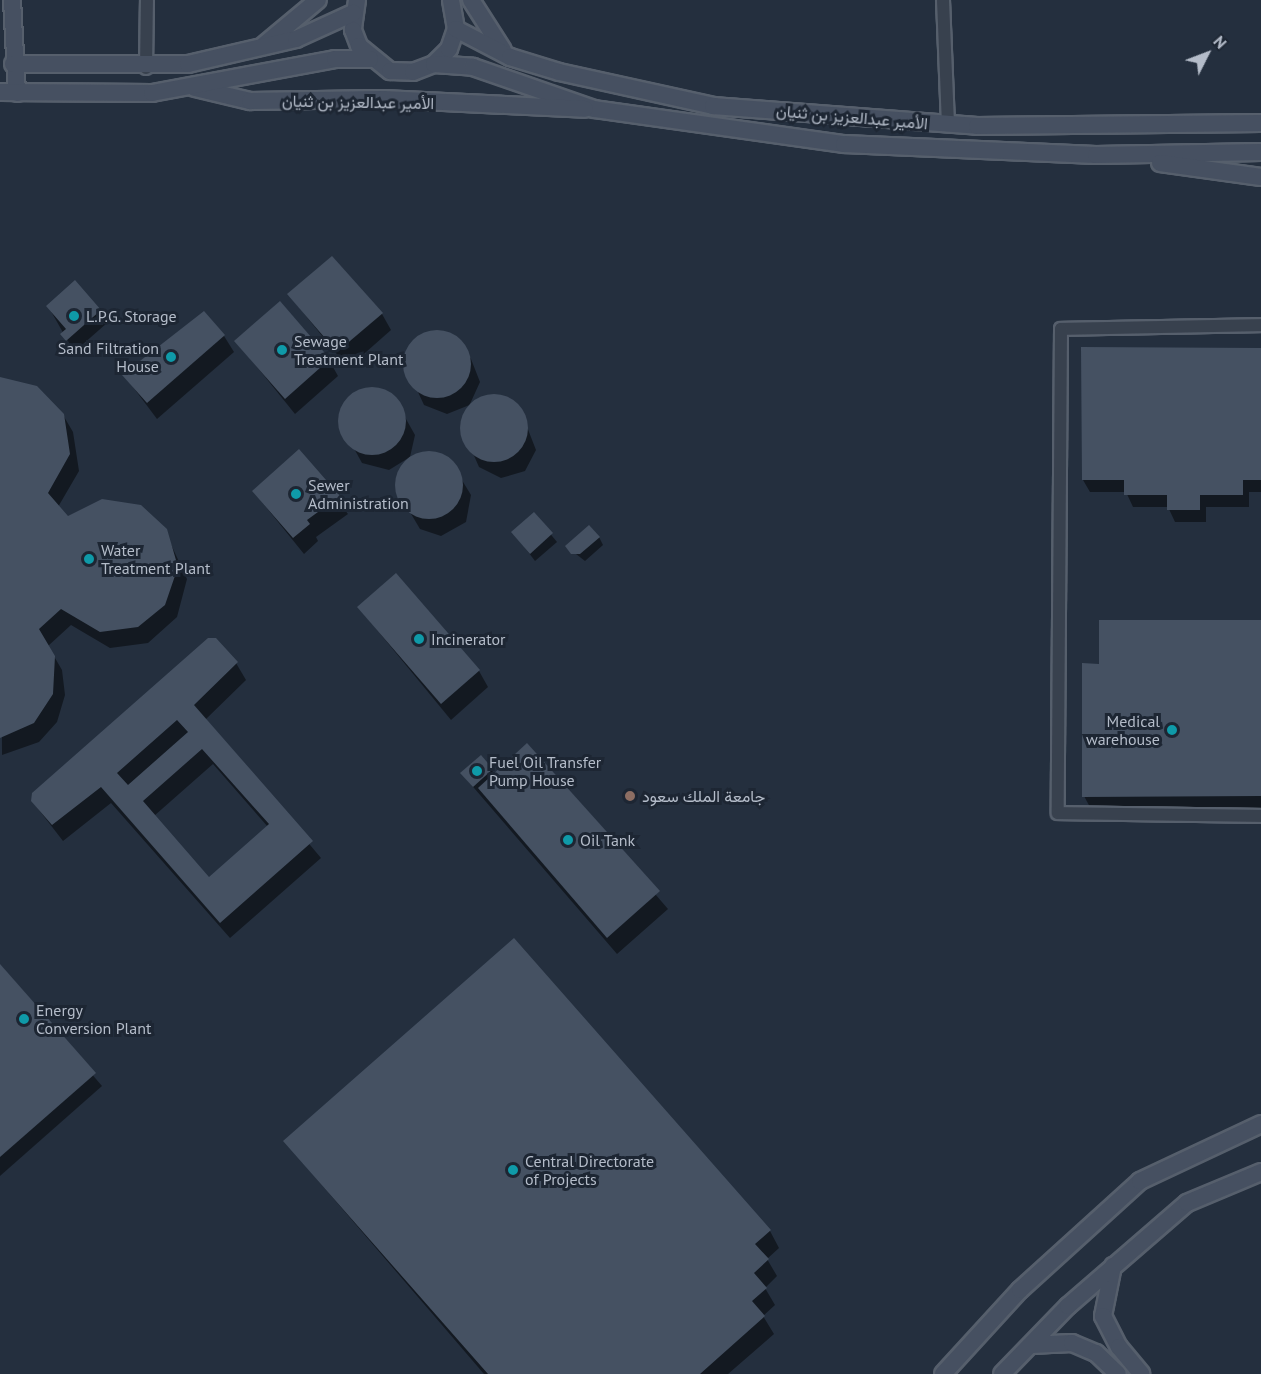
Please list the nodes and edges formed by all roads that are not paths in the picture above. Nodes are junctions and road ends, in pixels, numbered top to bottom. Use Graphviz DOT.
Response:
graph roads {
  1 [pos="12,0"];
  2 [pos="147,0"];
  3 [pos="318,0"];
  4 [pos="451,0"];
  5 [pos="471,0"];
  6 [pos="943,0"];
  7 [pos="355,7"];
  8 [pos="456,30"];
  9 [pos="261,47"];
  10 [pos="510,57"];
  11 [pos="370,59"];
  12 [pos="13,64"];
  13 [pos="434,64"];
  14 [pos="146,68"];
  15 [pos="195,88"];
  16 [pos="8,92"];
  17 [pos="594,109"];
  18 [pos="1261,123"];
  19 [pos="948,125"];
  20 [pos="1261,152"];
  21 [pos="1096,155"];
  22 [pos="1261,177"];
  23 [pos="1261,324"];
  24 [pos="1261,816"];
  25 [pos="1261,1124"];
  26 [pos="1261,1172"];
  27 [pos="1113,1265"];
  28 [pos="1031,1345"];
  29 [pos="943,1374"];
  30 [pos="1002,1374"];
  31 [pos="1118,1374"];
  32 [pos="1142,1374"];
  1 -- 12 [label="street"];
  2 -- 14 [label="street"];
  3 -- 9 [label="street"];
  4 -- 8 [label="street"];
  5 -- 10 [label="street"];
  6 -- 19 [label="street"];
  7 -- 9 [label="street"];
  7 -- 11 [label="street"];
  8 -- 10 [label="street, الأمير عبدالعزيز بن ثنيان"];
  8 -- 13 [label="street"];
  9 -- 14 [label="street"];
  10 -- 19 [label="street, الأمير عبدالعزيز بن ثنيان"];
  11 -- 13 [label="street, الأمير عبدالعزيز بن ثنيان"];
  11 -- 15 [label="street, الأمير عبدالعزيز بن ثنيان"];
  12 -- 14 [label="street"];
  12 -- 16 [label="street"];
  13 -- 17 [label="street, الأمير عبدالعزيز بن ثنيان"];
  15 -- 16 [label="street, الأمير عبدالعزيز بن ثنيان"];
  15 -- 17 [label="street, الأمير عبدالعزيز بن ثنيان"];
  17 -- 21 [label="street, الأمير عبدالعزيز بن ثنيان"];
  18 -- 19 [label="street, الأمير عبدالعزيز بن ثنيان"];
  20 -- 21 [label="street, الأمير عبدالعزيز بن ثنيان"];
  21 -- 22 [label="street"];
  23 -- 24 [label="street"];
  25 -- 29 [label="street"];
  26 -- 27 [label="street"];
  27 -- 28 [label="street"];
  27 -- 32 [label="street"];
  28 -- 30 [label="street"];
  28 -- 31 [label="street"];
}
